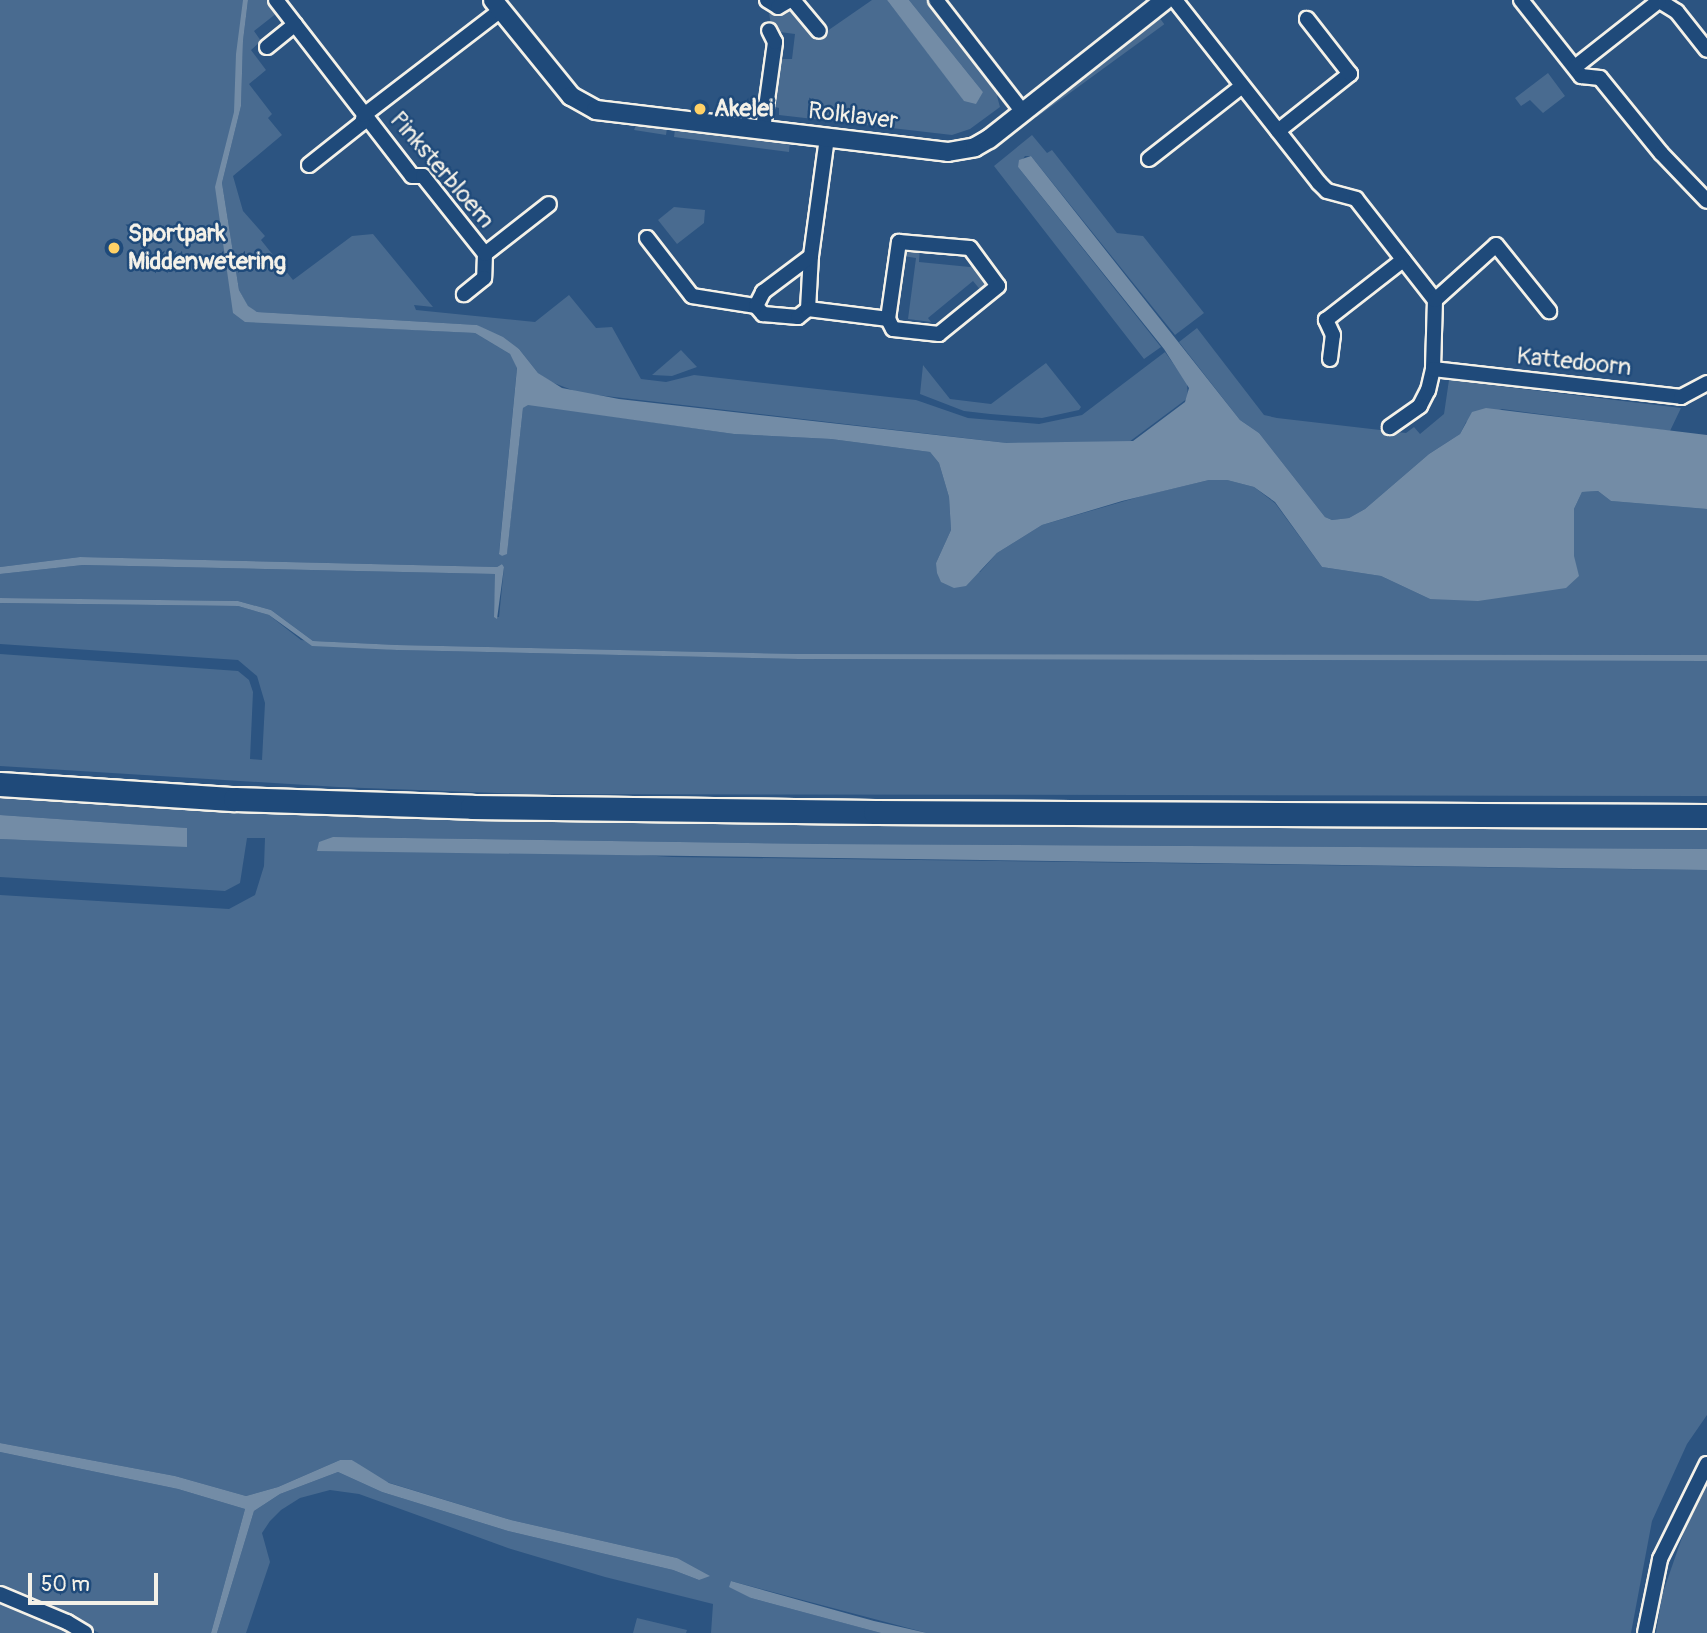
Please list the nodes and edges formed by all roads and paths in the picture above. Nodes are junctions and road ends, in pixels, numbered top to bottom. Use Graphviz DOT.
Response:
graph roads {
  1 [pos="275,0"];
  2 [pos="768,0"];
  3 [pos="791,0"];
  4 [pos="936,0"];
  5 [pos="1165,0"];
  6 [pos="1175,0"];
  7 [pos="1521,0"];
  8 [pos="1658,0"];
  9 [pos="497,5"];
  10 [pos="1307,19"];
  11 [pos="295,24"];
  12 [pos="769,30"];
  13 [pos="819,31"];
  14 [pos="267,47"];
  15 [pos="1707,50"];
  16 [pos="1575,67"];
  17 [pos="1242,86"];
  18 [pos="1023,112"];
  19 [pos="364,115"];
  20 [pos="763,129"];
  21 [pos="1278,131"];
  22 [pos="827,137"];
  23 [pos="1149,159"];
  24 [pos="309,165"];
  25 [pos="1707,201"];
  26 [pos="549,204"];
  27 [pos="647,238"];
  28 [pos="485,254"];
  29 [pos="811,256"];
  30 [pos="1403,260"];
  31 [pos="464,294"];
  32 [pos="1436,300"];
  33 [pos="756,306"];
  34 [pos="808,309"];
  35 [pos="1549,311"];
  36 [pos="888,319"];
  37 [pos="1330,359"];
  38 [pos="1433,369"];
  39 [pos="1707,383"];
  40 [pos="1390,428"];
  41 [pos="0,774"];
  42 [pos="0,784"];
  43 [pos="1707,805"];
  44 [pos="1707,816"];
  45 [pos="1707,1464"];
  46 [pos="0,1594"];
  47 [pos="85,1633"];
  48 [pos="1645,1633"];
  1 -- 11 [label="street, Pinksterbloem"];
  2 -- 3 [label="street"];
  3 -- 13 [label="street"];
  4 -- 18 [label="street"];
  5 -- 18 [label="street, Rolklaver"];
  6 -- 17 [label="street"];
  7 -- 16 [label="street"];
  8 -- 15 [label="street"];
  8 -- 16 [label="street"];
  9 -- 19 [label="street, Pinksterbloem"];
  9 -- 20 [label="street, Rolklaver"];
  10 -- 21 [label="street"];
  11 -- 14 [label="street"];
  11 -- 19 [label="street, Pinksterbloem"];
  12 -- 20 [label="street"];
  16 -- 25 [label="street"];
  17 -- 21 [label="street"];
  17 -- 23 [label="street"];
  18 -- 22 [label="street, Rolklaver"];
  19 -- 24 [label="street, Pinksterbloem"];
  19 -- 28 [label="street, Pinksterbloem"];
  20 -- 22 [label="street, Rolklaver"];
  21 -- 30 [label="street"];
  22 -- 29 [label="street"];
  26 -- 28 [label="street, Pinksterbloem"];
  27 -- 33 [label="street"];
  28 -- 31 [label="street, Pinksterbloem"];
  29 -- 33 [label="street"];
  29 -- 34 [label="street"];
  30 -- 32 [label="street"];
  30 -- 37 [label="street"];
  32 -- 35 [label="street, Kattedoorn"];
  32 -- 38 [label="street"];
  33 -- 34 [label="street"];
  34 -- 36 [label="street"];
  36 -- 36 [label="street"];
  38 -- 39 [label="street, Kattedoorn"];
  38 -- 40 [label="street"];
  41 -- 43 [label="highway"];
  42 -- 44 [label="highway"];
  45 -- 48 [label="street"];
  46 -- 47 [label="street"];
}
